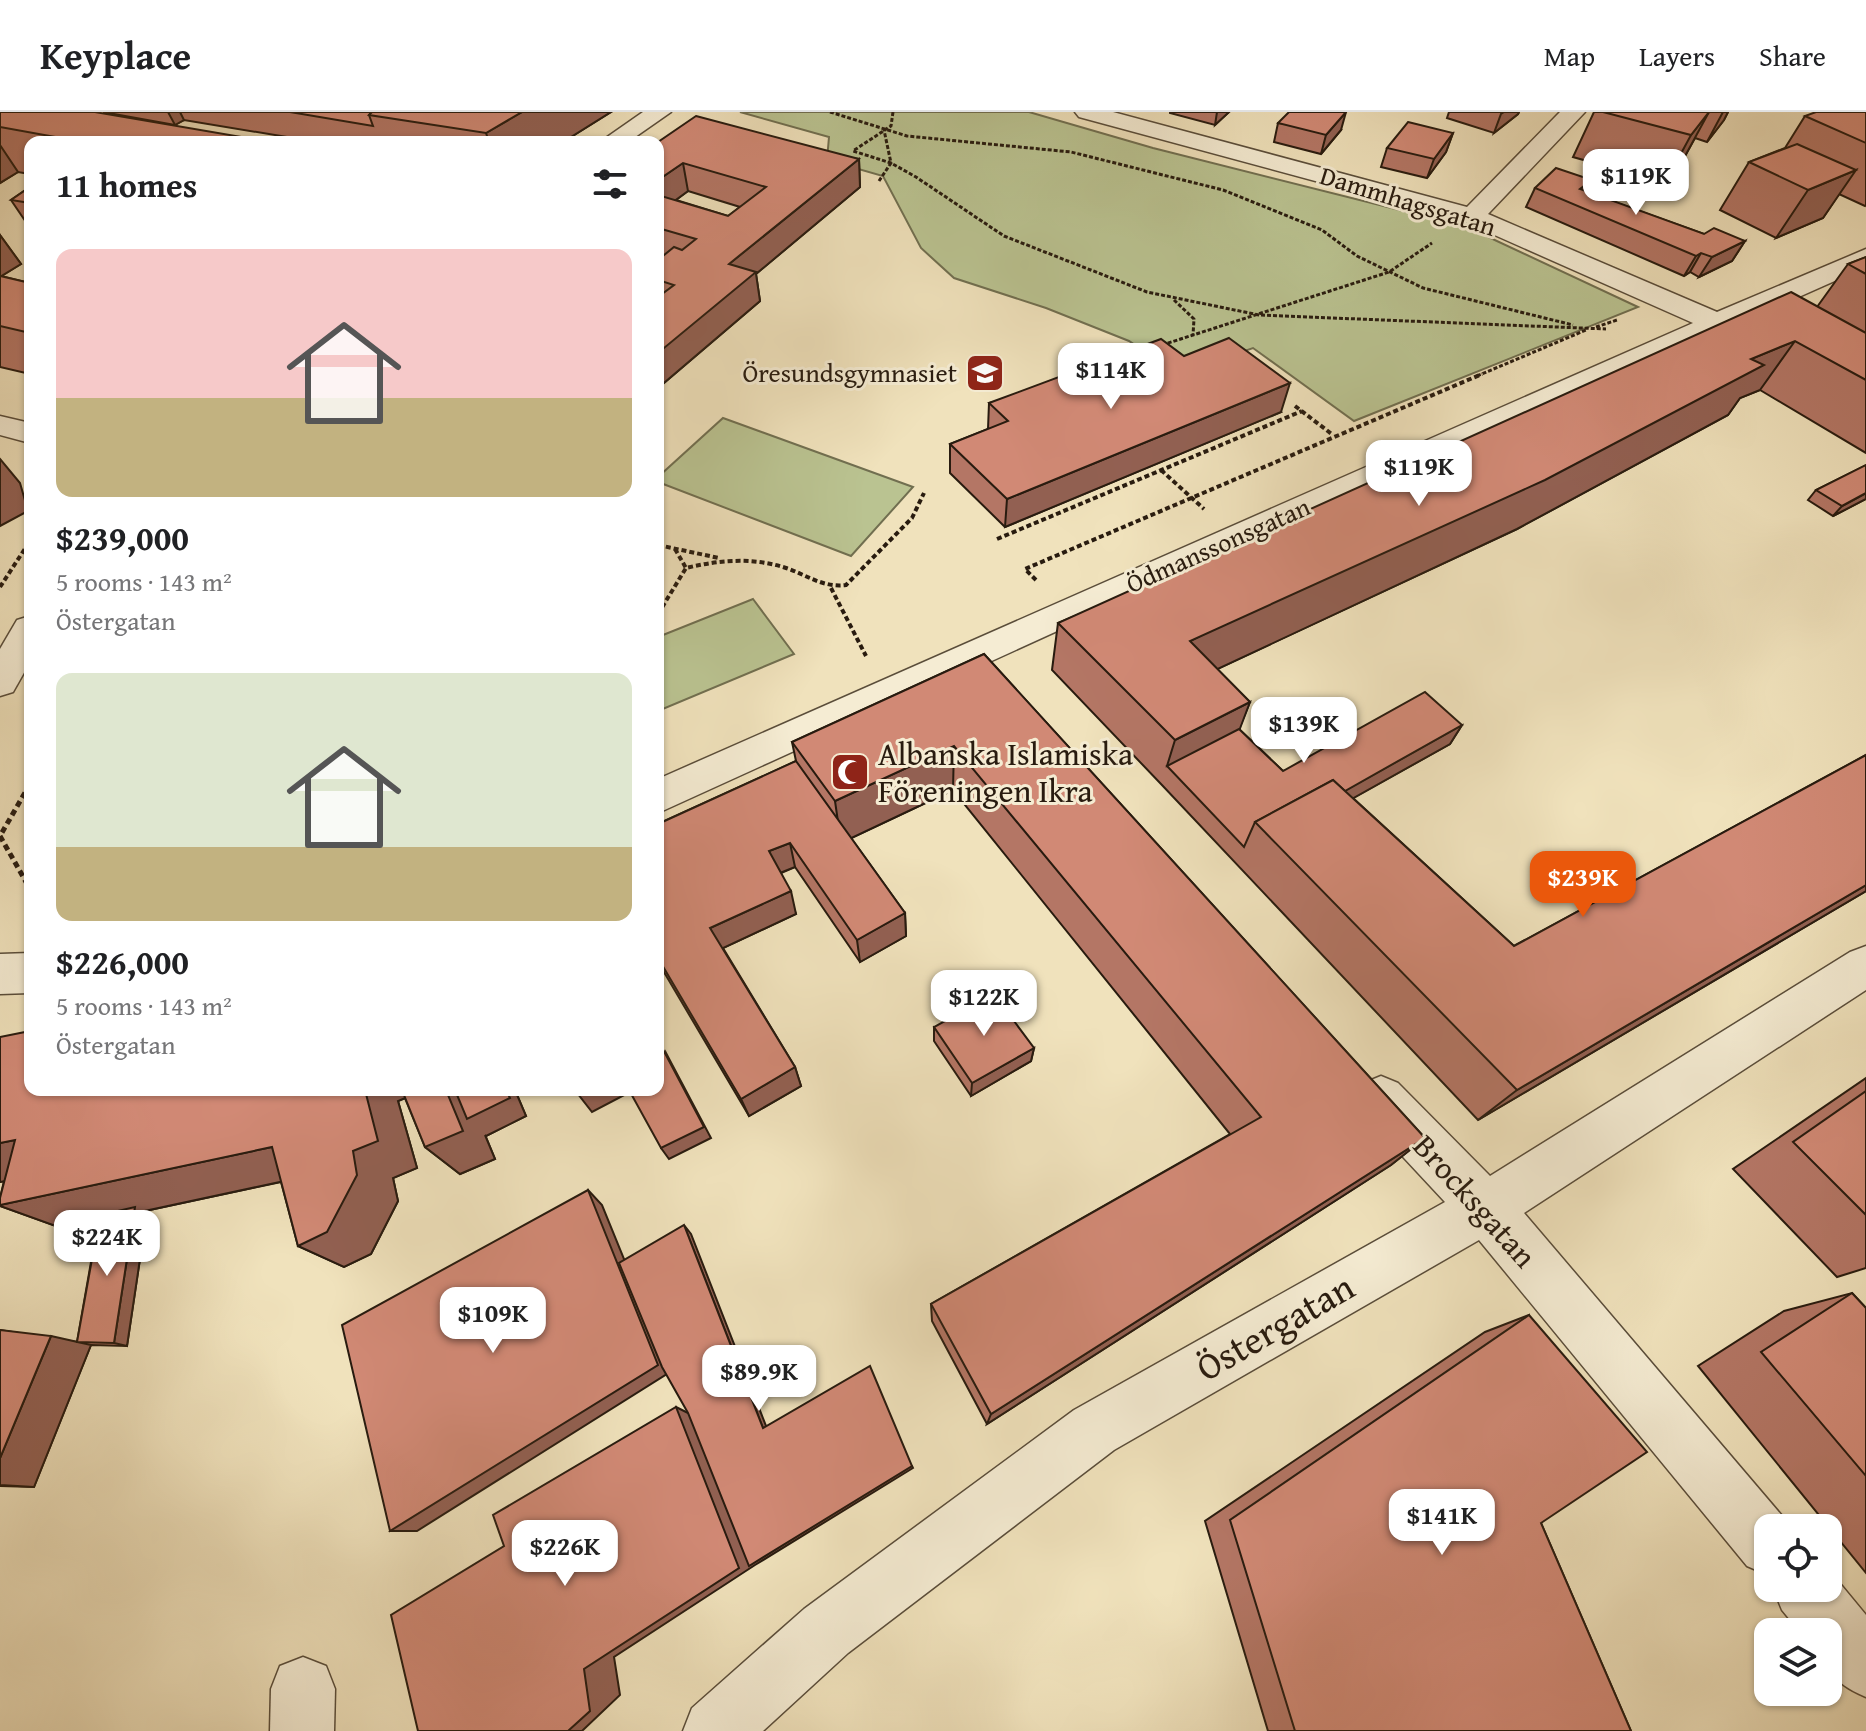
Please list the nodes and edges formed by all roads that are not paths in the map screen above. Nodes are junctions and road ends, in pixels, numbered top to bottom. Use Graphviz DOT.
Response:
graph roads {
  1 [pos="659,112"];
  2 [pos="1087,112"];
  3 [pos="1571,112"];
  4 [pos="621,136"];
  5 [pos="1472,216"];
  6 [pos="1866,257"];
  7 [pos="1755,308"];
  8 [pos="1718,323"];
  9 [pos="1787,326"];
  10 [pos="0,425"];
  11 [pos="24,431"];
  12 [pos="24,640"];
  13 [pos="975,654"];
  14 [pos="0,682"];
  15 [pos="1009,691"];
  16 [pos="664,794"];
  17 [pos="1866,966"];
  18 [pos="24,973"];
  19 [pos="0,974"];
  20 [pos="1348,1062"];
  21 [pos="1486,1208"];
  22 [pos="1754,1528"];
  23 [pos="1815,1602"];
  24 [pos="1866,1665"];
  25 [pos="715,1731"];
  1 -- 4 [label="street"];
  2 -- 5 [label="street, Dammhagsgatan"];
  3 -- 5 [label="street"];
  5 -- 8 [label="street, Dammhagsgatan"];
  6 -- 7 [label="street, Ödmanssonsgatan"];
  7 -- 8 [label="street, Ödmanssonsgatan"];
  7 -- 9 [label="street"];
  8 -- 13 [label="street, Ödmanssonsgatan"];
  10 -- 11 [label="street"];
  12 -- 14 [label="street"];
  13 -- 15 [label="street"];
  13 -- 16 [label="street, Ödmanssonsgatan"];
  17 -- 21 [label="street, Östergatan"];
  18 -- 19 [label="street"];
  20 -- 21 [label="street, Brocksgatan"];
  21 -- 22 [label="street, Brocksgatan"];
  21 -- 25 [label="street, Östergatan"];
  23 -- 24 [label="street"];
}
